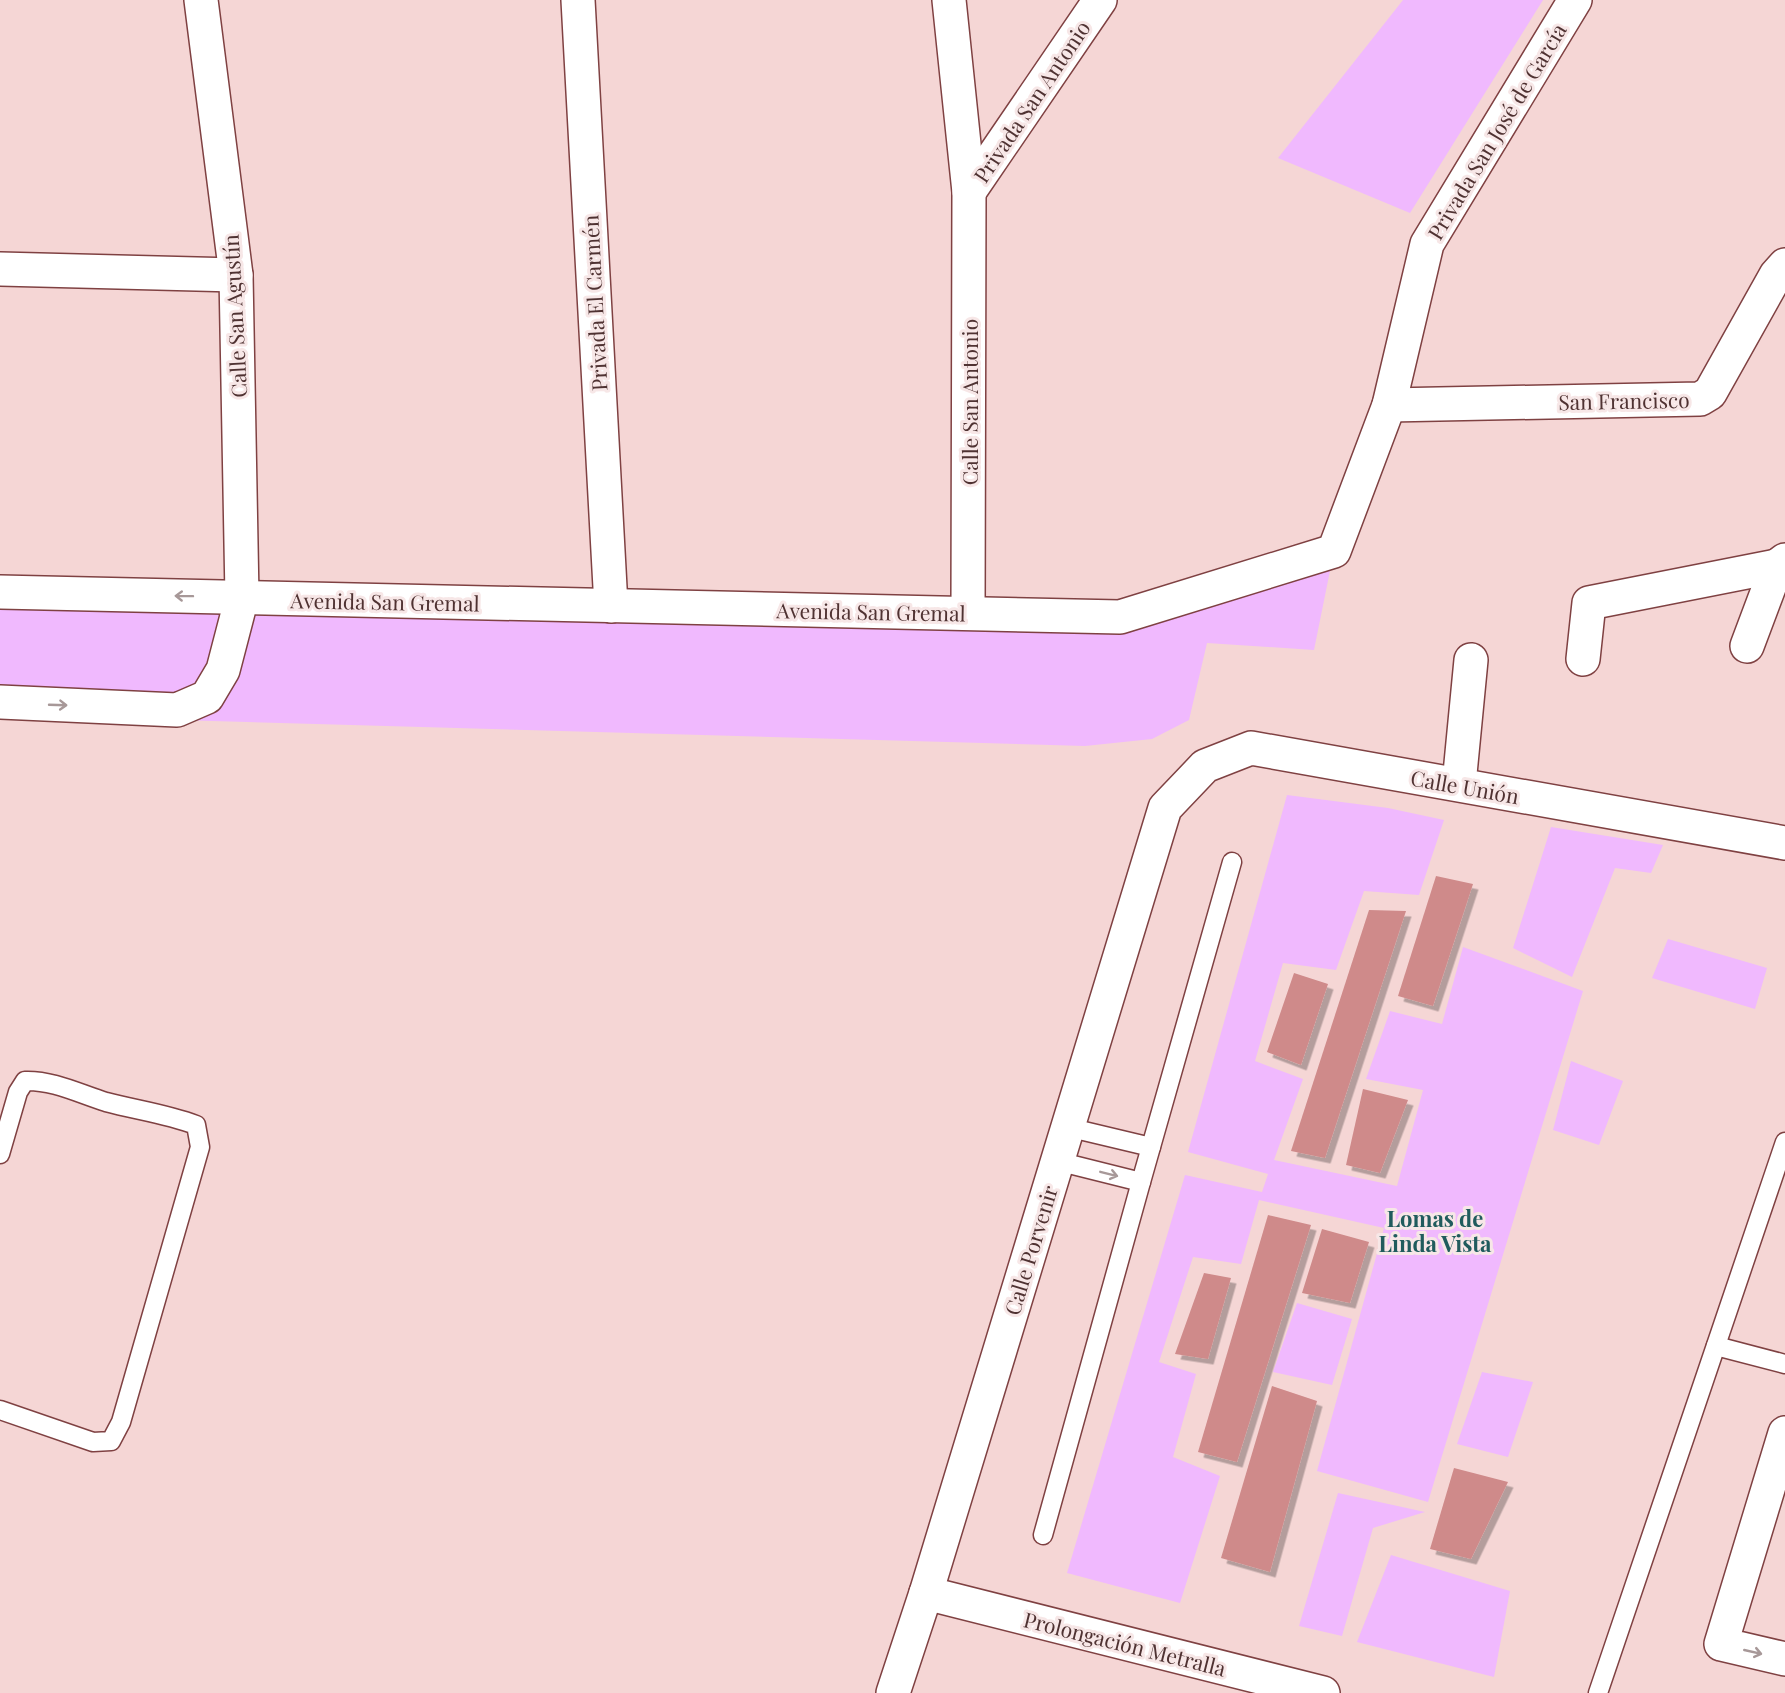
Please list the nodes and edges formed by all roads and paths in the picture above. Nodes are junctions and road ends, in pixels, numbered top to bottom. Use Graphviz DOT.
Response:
graph roads {
  1 [pos="201,0"];
  2 [pos="578,0"];
  3 [pos="949,0"];
  4 [pos="1100,0"];
  5 [pos="1575,0"];
  6 [pos="969,192"];
  7 [pos="1785,266"];
  8 [pos="0,269"];
  9 [pos="236,275"];
  10 [pos="1389,405"];
  11 [pos="1781,563"];
  12 [pos="0,592"];
  13 [pos="242,597"];
  14 [pos="611,606"];
  15 [pos="968,613"];
  16 [pos="1747,645"];
  17 [pos="1583,659"];
  18 [pos="1471,660"];
  19 [pos="0,702"];
  20 [pos="1459,784"];
  21 [pos="1165,807"];
  22 [pos="1785,843"];
  23 [pos="1232,862"];
  24 [pos="1066,1127"];
  25 [pos="1785,1142"];
  26 [pos="1151,1147"];
  27 [pos="0,1154"];
  28 [pos="1057,1161"];
  29 [pos="1141,1182"];
  30 [pos="1716,1346"];
  31 [pos="1785,1364"];
  32 [pos="0,1410"];
  33 [pos="1785,1434"];
  34 [pos="1043,1535"];
  35 [pos="926,1593"];
  36 [pos="1785,1659"];
  37 [pos="893,1693"];
  38 [pos="1323,1693"];
  39 [pos="1598,1693"];
  1 -- 9 [label="street, Calle San Agustín"];
  2 -- 14 [label="street, Privada El Carmén"];
  3 -- 6 [label="street, Privada San Antonio"];
  4 -- 6 [label="street, Privada San Antonio"];
  5 -- 10 [label="street, Privada San José de García"];
  6 -- 15 [label="street, Calle San Antonio"];
  7 -- 10 [label="street, San Francisco"];
  8 -- 9 [label="street"];
  9 -- 13 [label="street, Calle San Agustín"];
  10 -- 15 [label="street, Avenida San Gremal"];
  11 -- 16 [label="street"];
  11 -- 17 [label="street"];
  13 -- 12 [label="street, Avenida San Gremal, one-way"];
  13 -- 14 [label="street, Avenida San Gremal"];
  19 -- 13 [label="street, one-way"];
  14 -- 15 [label="street, Avenida San Gremal"];
  18 -- 20 [label="street"];
  20 -- 21 [label="street, Calle Unión"];
  20 -- 22 [label="street, Calle Unión"];
  21 -- 24 [label="street, Calle Porvenir"];
  23 -- 26 [label="lane"];
  24 -- 26 [label="lane"];
  24 -- 28 [label="street, Calle Porvenir"];
  25 -- 30 [label="lane"];
  26 -- 29 [label="lane"];
  27 -- 32 [label="lane"];
  28 -- 29 [label="lane, one-way"];
  28 -- 35 [label="street, Calle Porvenir"];
  29 -- 34 [label="lane"];
  30 -- 31 [label="lane"];
  30 -- 39 [label="lane"];
  33 -- 36 [label="street, one-way"];
  35 -- 37 [label="street, Calle Porvenir"];
  35 -- 38 [label="street, Prolongación Metralla"];
}
